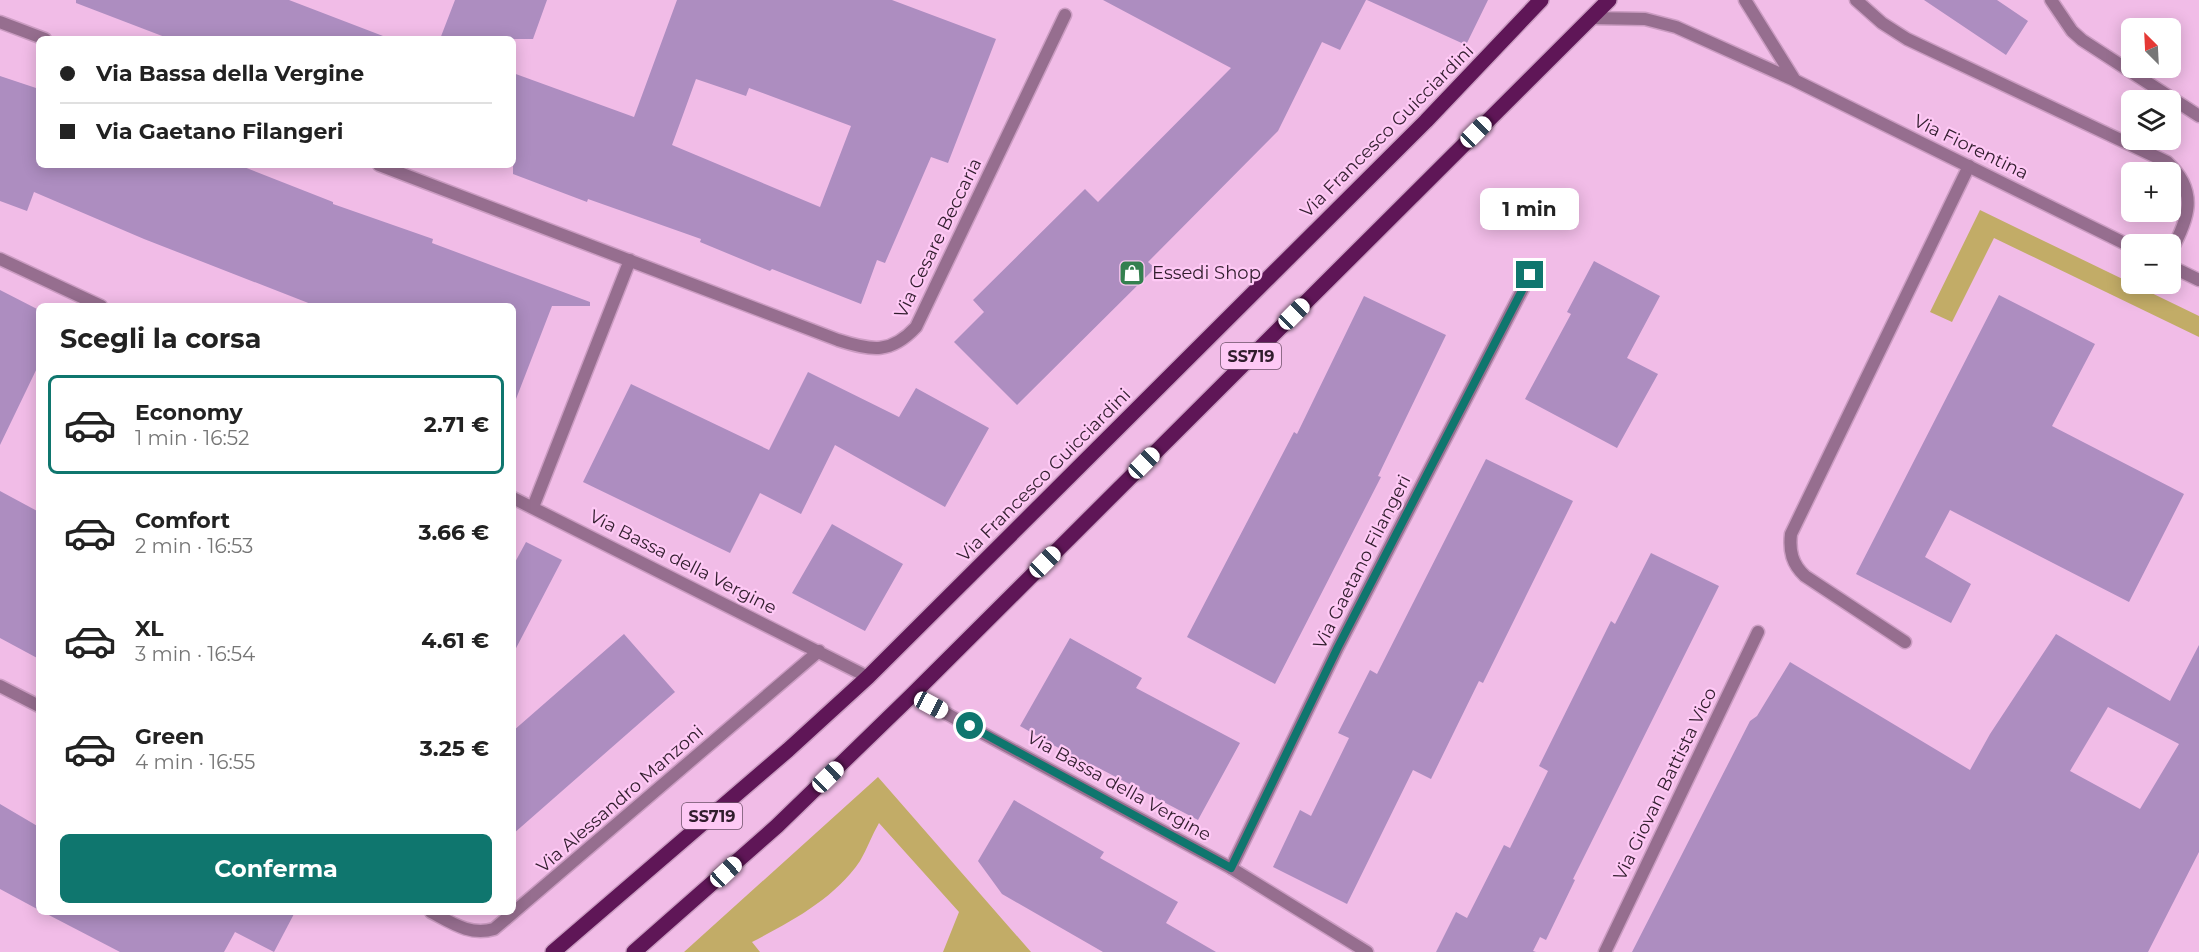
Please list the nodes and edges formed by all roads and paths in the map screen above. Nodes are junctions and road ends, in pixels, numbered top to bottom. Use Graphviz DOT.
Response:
graph roads {
  1 [pos="1609,0"];
  2 [pos="1744,0"];
  3 [pos="1856,0"];
  4 [pos="2050,0"];
  5 [pos="1540,1"];
  6 [pos="1065,15"];
  7 [pos="1591,18"];
  8 [pos="0,22"];
  9 [pos="37,36"];
  10 [pos="1794,80"];
  11 [pos="2199,116"];
  12 [pos="1969,166"];
  13 [pos="387,168"];
  14 [pos="2181,234"];
  15 [pos="2121,242"];
  16 [pos="0,259"];
  17 [pos="630,260"];
  18 [pos="2181,271"];
  19 [pos="1530,275"];
  20 [pos="2199,280"];
  21 [pos="95,303"];
  22 [pos="516,499"];
  23 [pos="533,507"];
  24 [pos="1758,632"];
  25 [pos="1905,642"];
  26 [pos="819,651"];
  27 [pos="868,677"];
  28 [pos="0,686"];
  29 [pos="912,695"];
  30 [pos="36,704"];
  31 [pos="1231,868"];
  32 [pos="516,910"];
  33 [pos="437,915"];
  34 [pos="510,915"];
  35 [pos="553,952"];
  36 [pos="634,952"];
  37 [pos="1367,952"];
  38 [pos="1605,952"];
  1 -- 7 [label="main road, SS719"];
  2 -- 10 [label="street"];
  3 -- 14 [label="street"];
  4 -- 11 [label="street"];
  5 -- 27 [label="main road, Via Francesco Guicciardini / SS719"];
  6 -- 17 [label="street, Via Cesare Beccaria"];
  7 -- 10 [label="street, Via Fiorentina"];
  7 -- 29 [label="main road, SS719"];
  8 -- 9 [label="street"];
  10 -- 12 [label="street, Via Fiorentina"];
  12 -- 15 [label="street, Via Fiorentina"];
  12 -- 25 [label="street"];
  13 -- 17 [label="street, Via Cesare Beccaria"];
  16 -- 21 [label="street"];
  17 -- 23 [label="street"];
  18 -- 20 [label="street"];
  19 -- 31 [label="street, Via Gaetano Filangeri"];
  22 -- 23 [label="street, Via Bassa della Vergine"];
  23 -- 26 [label="street, Via Bassa della Vergine"];
  24 -- 38 [label="street, Via Giovan Battista Vico"];
  26 -- 27 [label="street, Via Bassa della Vergine"];
  26 -- 32 [label="street, Via Alessandro Manzoni"];
  27 -- 35 [label="main road, Via Francesco Guicciardini / SS719"];
  28 -- 30 [label="street"];
  29 -- 31 [label="street, Via Bassa della Vergine"];
  29 -- 36 [label="main road, SS719"];
  31 -- 37 [label="street, Via Bassa della Vergine"];
  33 -- 34 [label="street, Via Alessandro Manzoni"];
}
